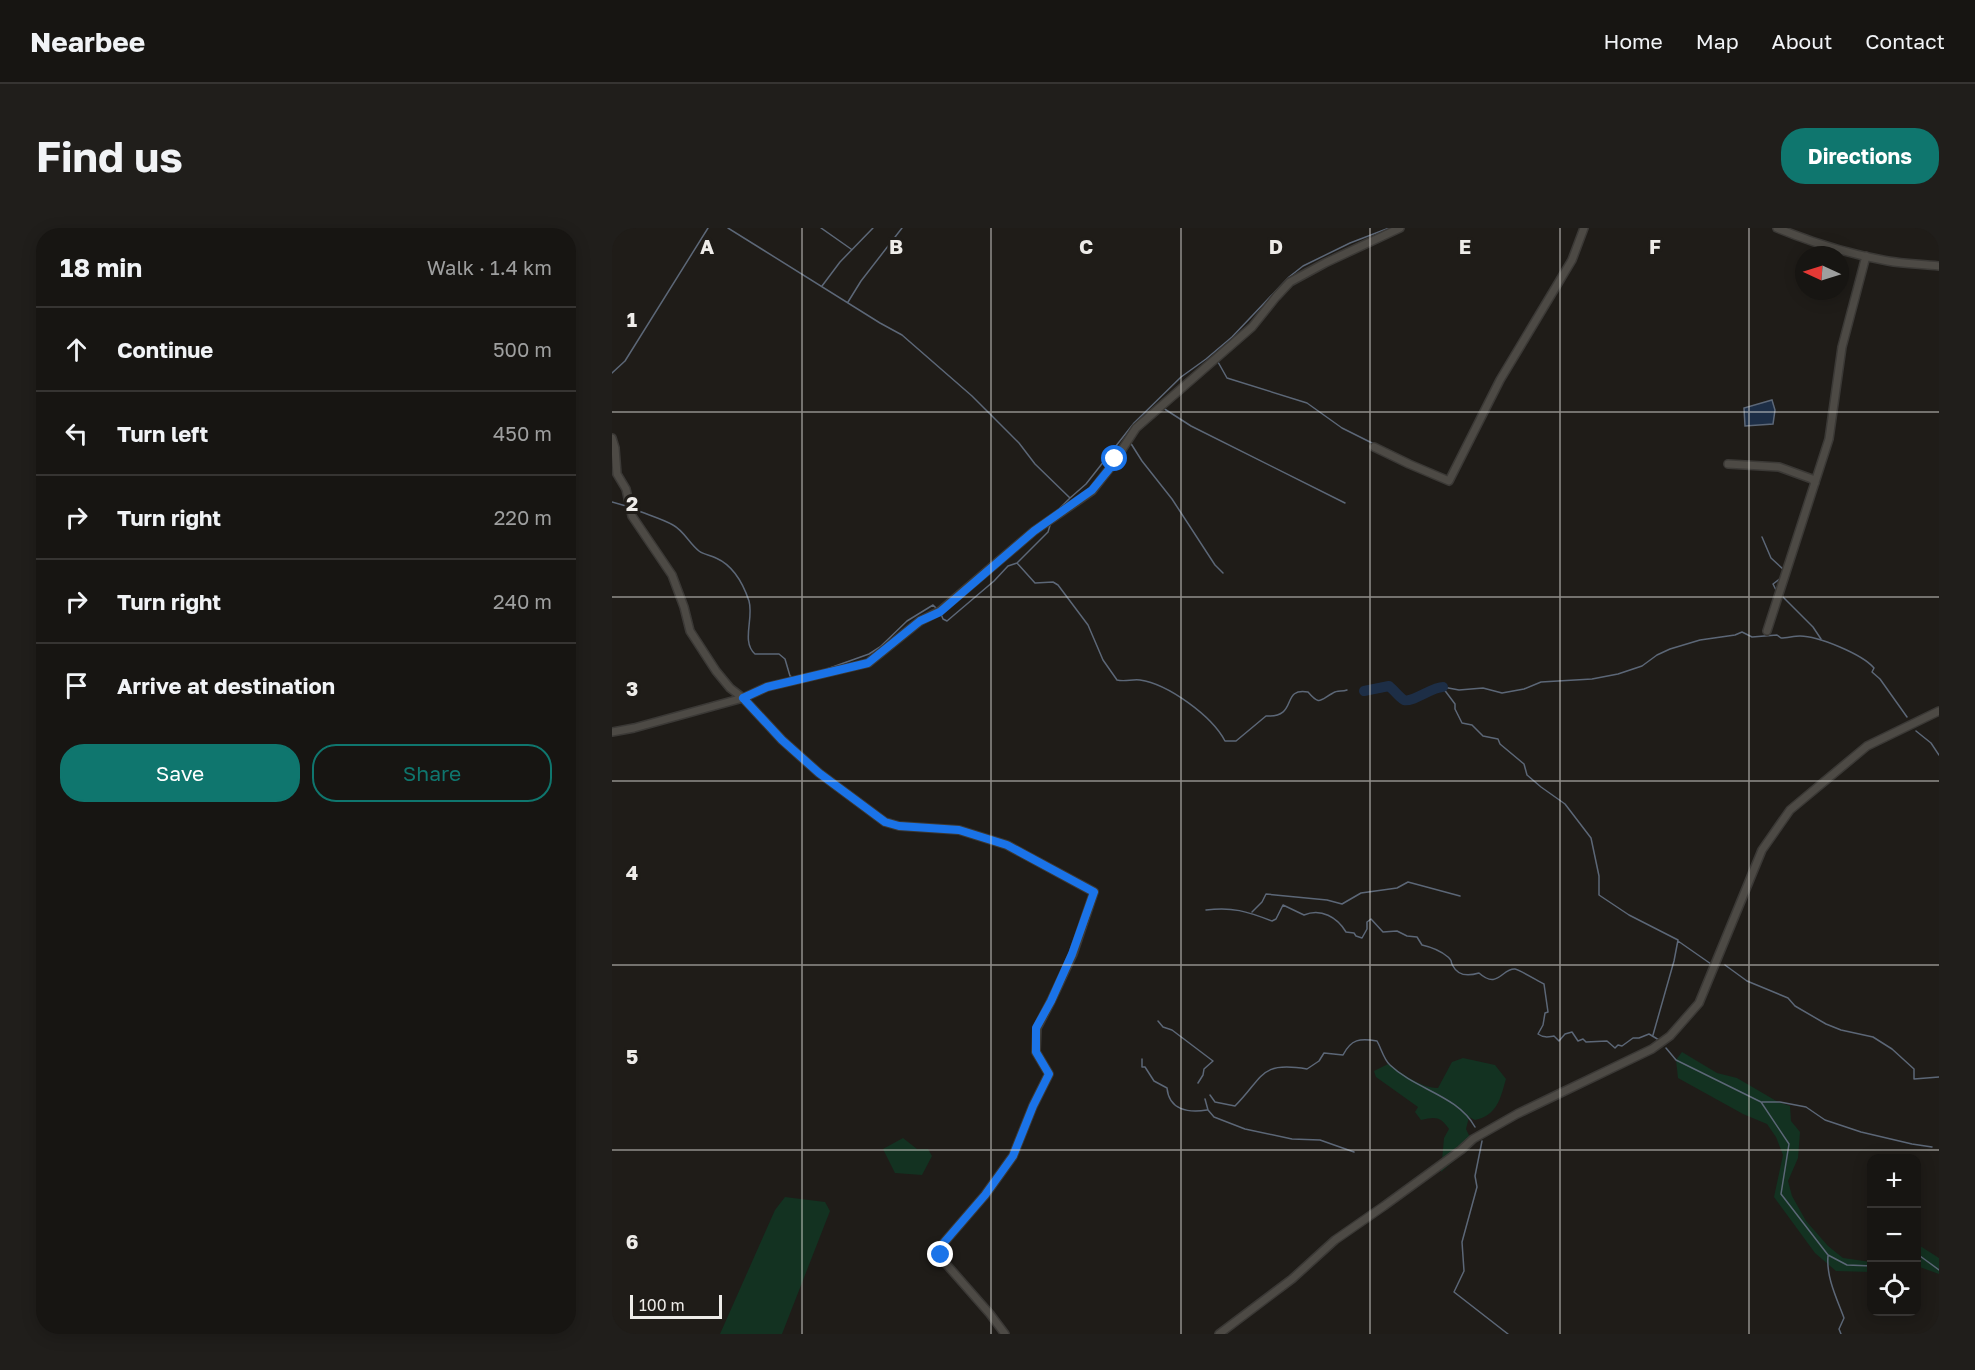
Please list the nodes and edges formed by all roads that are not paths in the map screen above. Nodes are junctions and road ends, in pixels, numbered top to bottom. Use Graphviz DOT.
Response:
graph roads {
  1 [pos="1400,228"];
  2 [pos="1584,228"];
  3 [pos="1777,228"];
  4 [pos="1866,256"];
  5 [pos="1939,266"];
  6 [pos="612,438"];
  7 [pos="1374,447"];
  8 [pos="1728,464"];
  9 [pos="1815,483"];
  10 [pos="1767,632"];
  11 [pos="743,698"];
  12 [pos="1939,711"];
  13 [pos="612,732"];
  14 [pos="1005,1334"];
  15 [pos="1219,1334"];
  1 -- 11 [label="street"];
  2 -- 7 [label="street"];
  3 -- 4 [label="street"];
  4 -- 5 [label="street"];
  4 -- 9 [label="street"];
  6 -- 11 [label="street"];
  8 -- 9 [label="street"];
  9 -- 10 [label="street"];
  11 -- 13 [label="street"];
  11 -- 14 [label="street"];
  12 -- 15 [label="street"];
}
